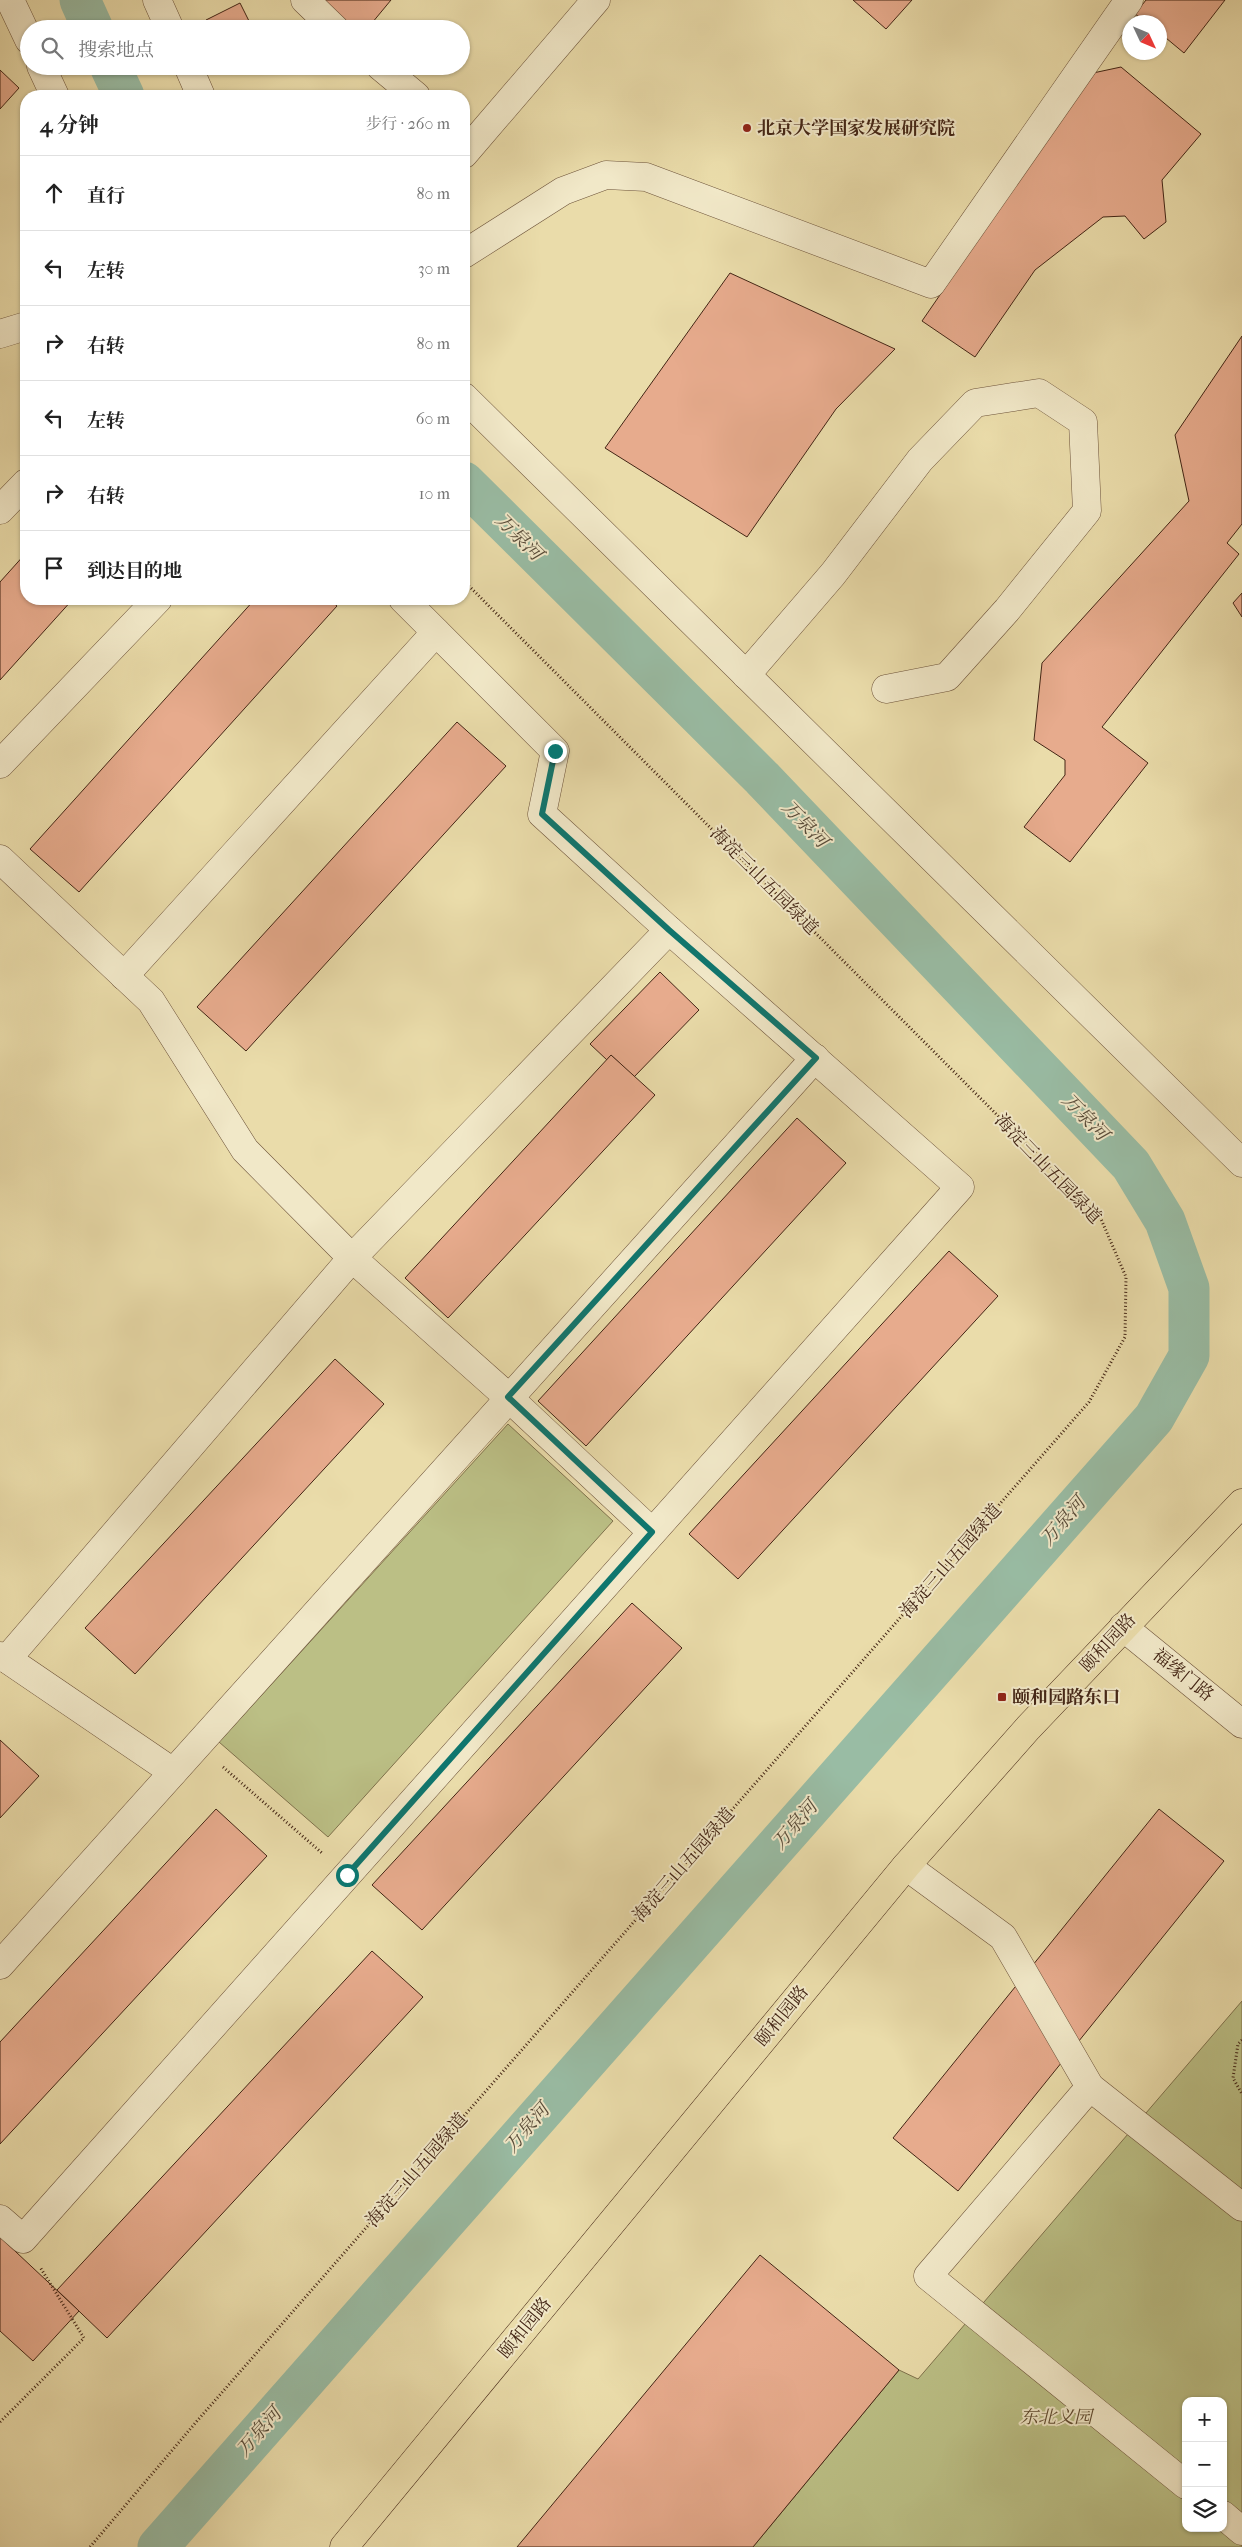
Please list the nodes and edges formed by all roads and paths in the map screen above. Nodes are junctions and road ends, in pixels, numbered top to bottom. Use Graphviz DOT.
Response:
graph roads {
  1 [pos="10,0"];
  2 [pos="157,0"];
  3 [pos="305,0"];
  4 [pos="596,0"];
  5 [pos="1129,0"];
  6 [pos="166,20"];
  7 [pos="326,20"];
  8 [pos="20,21"];
  9 [pos="45,75"];
  10 [pos="192,75"];
  11 [pos="391,75"];
  12 [pos="52,90"];
  13 [pos="198,90"];
  14 [pos="409,90"];
  15 [pos="470,142"];
  16 [pos="470,250"];
  17 [pos="20,328"];
  18 [pos="0,334"];
  19 [pos="470,403"];
  20 [pos="20,489"];
  21 [pos="0,510"];
  22 [pos="470,588"];
  23 [pos="152,605"];
  24 [pos="409,605"];
  25 [pos="436,632"];
  26 [pos="746,675"];
  27 [pos="886,689"];
  28 [pos="0,764"];
  29 [pos="0,859"];
  30 [pos="669,930"];
  31 [pos="124,976"];
  32 [pos="816,1058"];
  33 [pos="1242,1163"];
  34 [pos="352,1258"];
  35 [pos="508,1397"];
  36 [pos="1242,1503"];
  37 [pos="652,1532"];
  38 [pos="1123,1627"];
  39 [pos="4,1657"];
  40 [pos="1242,1724"];
  41 [pos="197,1745"];
  42 [pos="173,1772"];
  43 [pos="906,1866"];
  44 [pos="347,1875"];
  45 [pos="0,1964"];
  46 [pos="1242,2040"];
  47 [pos="1090,2087"];
  48 [pos="1242,2094"];
  49 [pos="1242,2207"];
  50 [pos="0,2219"];
  51 [pos="23,2239"];
  52 [pos="0,2422"];
  53 [pos="1182,2482"];
  54 [pos="1227,2519"];
  55 [pos="1242,2531"];
  56 [pos="90,2547"];
  57 [pos="344,2547"];
  1 -- 8 [label="street"];
  2 -- 6 [label="street"];
  3 -- 7 [label="street"];
  4 -- 15 [label="street"];
  5 -- 16 [label="street"];
  9 -- 12 [label="street"];
  10 -- 13 [label="street"];
  11 -- 14 [label="street"];
  17 -- 18 [label="street"];
  19 -- 26 [label="street"];
  20 -- 21 [label="street"];
  22 -- 56 [label="path, 海淀三山五园绿道"];
  23 -- 28 [label="street"];
  24 -- 25 [label="street"];
  25 -- 30 [label="street"];
  25 -- 31 [label="street"];
  26 -- 27 [label="street"];
  26 -- 33 [label="street"];
  29 -- 31 [label="street"];
  30 -- 32 [label="street"];
  30 -- 34 [label="street"];
  31 -- 34 [label="street"];
  32 -- 35 [label="street"];
  32 -- 37 [label="street"];
  34 -- 35 [label="street"];
  34 -- 39 [label="street"];
  35 -- 37 [label="street"];
  35 -- 41 [label="street"];
  36 -- 38 [label="main road, 颐和园路"];
  37 -- 44 [label="street"];
  38 -- 40 [label="street, 福缘门路"];
  38 -- 43 [label="main road, 颐和园路"];
  39 -- 42 [label="street"];
  41 -- 42 [label="street"];
  41 -- 44 [label="path"];
  42 -- 45 [label="street"];
  43 -- 47 [label="street"];
  43 -- 57 [label="main road, 颐和园路"];
  44 -- 51 [label="street"];
  46 -- 48 [label="path"];
  47 -- 49 [label="street"];
  47 -- 53 [label="street"];
  50 -- 51 [label="street"];
  51 -- 52 [label="path"];
  54 -- 55 [label="street"];
}
